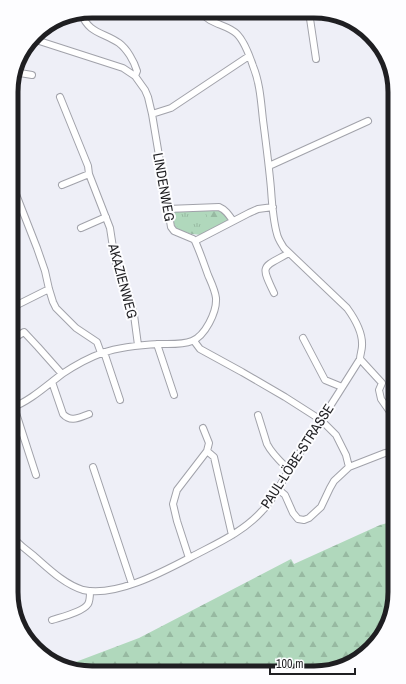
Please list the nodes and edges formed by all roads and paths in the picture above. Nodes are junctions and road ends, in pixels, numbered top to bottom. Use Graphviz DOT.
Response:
graph roads {
  1 [pos="207,18"];
  2 [pos="310,18"];
  3 [pos="83,19"];
  4 [pos="39,41"];
  5 [pos="249,56"];
  6 [pos="316,59"];
  7 [pos="21,73"];
  8 [pos="32,75"];
  9 [pos="135,76"];
  10 [pos="60,97"];
  11 [pos="152,114"];
  12 [pos="368,121"];
  13 [pos="269,166"];
  14 [pos="89,174"];
  15 [pos="62,185"];
  16 [pos="18,199"];
  17 [pos="273,207"];
  18 [pos="168,209"];
  19 [pos="106,217"];
  20 [pos="233,221"];
  21 [pos="81,228"];
  22 [pos="196,241"];
  23 [pos="289,253"];
  24 [pos="49,289"];
  25 [pos="274,293"];
  26 [pos="18,304"];
  27 [pos="18,336"];
  28 [pos="303,338"];
  29 [pos="194,341"];
  30 [pos="156,344"];
  31 [pos="138,345"];
  32 [pos="102,353"];
  33 [pos="360,359"];
  34 [pos="62,374"];
  35 [pos="52,382"];
  36 [pos="342,387"];
  37 [pos="174,395"];
  38 [pos="120,400"];
  39 [pos="18,405"];
  40 [pos="388,408"];
  41 [pos="89,414"];
  42 [pos="258,415"];
  43 [pos="321,420"];
  44 [pos="18,425"];
  45 [pos="203,428"];
  46 [pos="207,450"];
  47 [pos="385,453"];
  48 [pos="93,467"];
  49 [pos="349,467"];
  50 [pos="289,470"];
  51 [pos="36,475"];
  52 [pos="278,490"];
  53 [pos="232,535"];
  54 [pos="18,543"];
  55 [pos="189,558"];
  56 [pos="132,584"];
  57 [pos="90,591"];
  58 [pos="52,620"];
  1 -- 5 [label="street"];
  2 -- 6 [label="street"];
  3 -- 9 [label="street"];
  4 -- 9 [label="street"];
  5 -- 11 [label="street"];
  5 -- 13 [label="street"];
  7 -- 8 [label="street"];
  9 -- 11 [label="street, LINDENWEG"];
  10 -- 14 [label="street, AKAZIENWEG"];
  11 -- 18 [label="street, LINDENWEG"];
  12 -- 13 [label="street"];
  13 -- 17 [label="street"];
  14 -- 15 [label="street"];
  14 -- 19 [label="street, AKAZIENWEG"];
  16 -- 24 [label="street"];
  17 -- 20 [label="street"];
  17 -- 23 [label="street"];
  18 -- 20 [label="street"];
  18 -- 22 [label="street, LINDENWEG"];
  19 -- 21 [label="street"];
  19 -- 31 [label="street, AKAZIENWEG"];
  20 -- 22 [label="street"];
  22 -- 29 [label="street"];
  23 -- 25 [label="street"];
  23 -- 33 [label="street"];
  24 -- 26 [label="street"];
  24 -- 32 [label="street"];
  27 -- 34 [label="street"];
  28 -- 36 [label="street"];
  29 -- 30 [label="street"];
  29 -- 43 [label="street"];
  30 -- 31 [label="street"];
  30 -- 37 [label="street"];
  31 -- 32 [label="street"];
  32 -- 34 [label="street"];
  32 -- 38 [label="street"];
  33 -- 36 [label="street, PAUL-LÖBE-STRASSE"];
  33 -- 40 [label="street"];
  34 -- 35 [label="street"];
  35 -- 39 [label="street"];
  35 -- 41 [label="street"];
  36 -- 43 [label="street, PAUL-LÖBE-STRASSE"];
  42 -- 50 [label="street"];
  43 -- 49 [label="street"];
  43 -- 50 [label="street, PAUL-LÖBE-STRASSE"];
  44 -- 51 [label="street"];
  45 -- 46 [label="street"];
  46 -- 53 [label="street"];
  46 -- 55 [label="street"];
  47 -- 49 [label="street"];
  48 -- 56 [label="street"];
  49 -- 52 [label="street"];
  50 -- 52 [label="street, PAUL-LÖBE-STRASSE"];
  52 -- 53 [label="street, PAUL-LÖBE-STRASSE"];
  53 -- 55 [label="street, PAUL-LÖBE-STRASSE"];
  54 -- 57 [label="street, PAUL-LÖBE-STRASSE"];
  55 -- 56 [label="street, PAUL-LÖBE-STRASSE"];
  56 -- 57 [label="street, PAUL-LÖBE-STRASSE"];
  57 -- 58 [label="street"];
}
